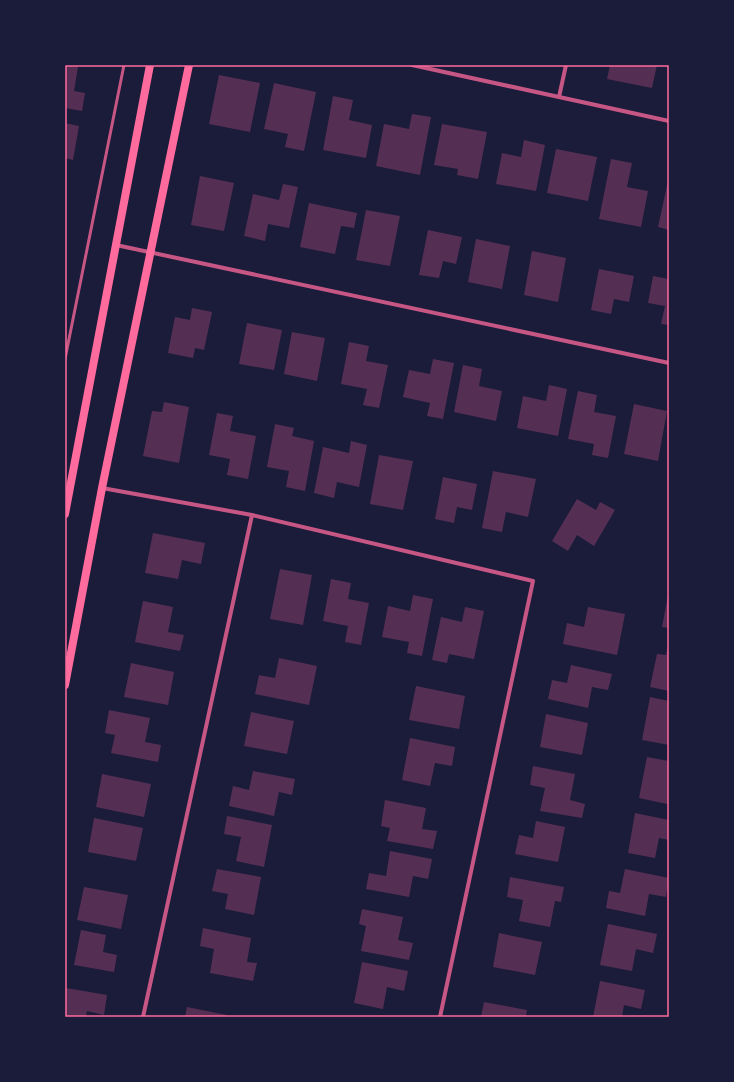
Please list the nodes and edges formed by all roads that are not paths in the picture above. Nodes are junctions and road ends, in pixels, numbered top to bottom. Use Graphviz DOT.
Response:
graph roads {
  1 [pos="124,65"];
  2 [pos="150,65"];
  3 [pos="189,65"];
  4 [pos="412,65"];
  5 [pos="566,65"];
  6 [pos="560,97"];
  7 [pos="669,121"];
  8 [pos="116,245"];
  9 [pos="150,253"];
  10 [pos="65,359"];
  11 [pos="669,363"];
  12 [pos="102,488"];
  13 [pos="65,514"];
  14 [pos="252,515"];
  15 [pos="65,685"];
  16 [pos="143,1017"];
  17 [pos="440,1017"];
  1 -- 10 [label="lane"];
  2 -- 8 [label="main road"];
  3 -- 9 [label="main road"];
  4 -- 6 [label="street"];
  5 -- 6 [label="street"];
  6 -- 7 [label="street"];
  8 -- 9 [label="street"];
  8 -- 13 [label="main road"];
  9 -- 11 [label="street"];
  9 -- 12 [label="main road"];
  12 -- 14 [label="street"];
  12 -- 15 [label="main road"];
  14 -- 16 [label="street"];
  14 -- 17 [label="street"];
}
